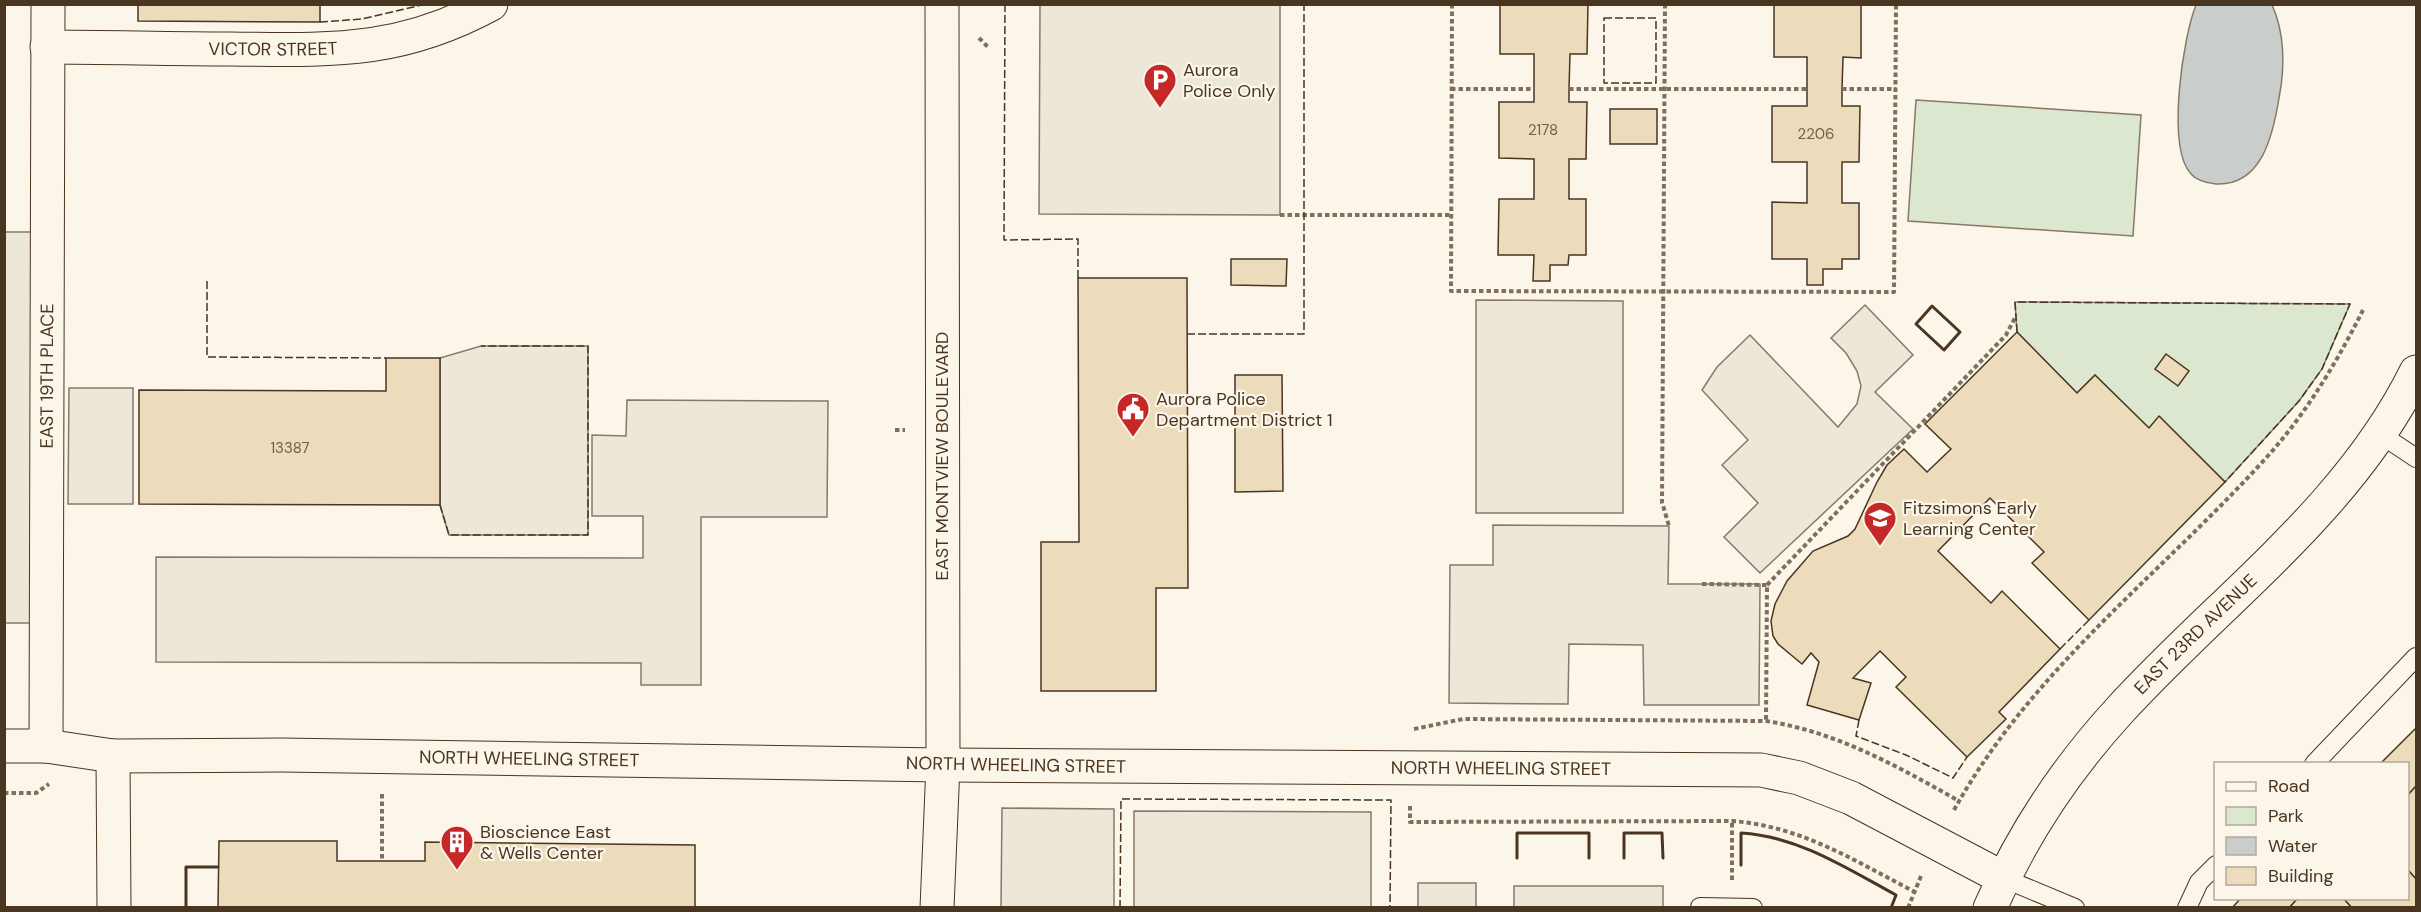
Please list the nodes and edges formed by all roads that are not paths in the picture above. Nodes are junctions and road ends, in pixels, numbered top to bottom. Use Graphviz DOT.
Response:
graph roads {
  1 [pos="48,4"];
  2 [pos="491,4"];
  3 [pos="942,4"];
  4 [pos="48,47"];
  5 [pos="2416,372"];
  6 [pos="2380,434"];
  7 [pos="2416,458"];
  8 [pos="2416,657"];
  9 [pos="4,746"];
  10 [pos="45,746"];
  11 [pos="113,756"];
  12 [pos="2316,762"];
  13 [pos="943,765"];
  14 [pos="2214,867"];
  15 [pos="2003,878"];
  16 [pos="1700,907"];
  17 [pos="1731,907"];
  18 [pos="114,908"];
  19 [pos="937,908"];
  20 [pos="1753,908"];
  21 [pos="1990,908"];
  22 [pos="2074,908"];
  23 [pos="2187,908"];
  1 -- 4 [label="street, EAST 19TH PLACE"];
  2 -- 4 [label="street, VICTOR STREET"];
  3 -- 13 [label="street, EAST MONTVIEW BOULEVARD"];
  4 -- 10 [label="street, EAST 19TH PLACE"];
  5 -- 6 [label="street, EAST 23RD AVENUE"];
  6 -- 7 [label="lane"];
  6 -- 15 [label="street, EAST 23RD AVENUE"];
  8 -- 12 [label="lane"];
  9 -- 10 [label="street, NORTH WHEELING STREET"];
  10 -- 11 [label="street, NORTH WHEELING STREET"];
  11 -- 13 [label="street, NORTH WHEELING STREET"];
  11 -- 18 [label="street"];
  13 -- 15 [label="street, NORTH WHEELING STREET"];
  13 -- 19 [label="street, EAST MONTVIEW BOULEVARD"];
  14 -- 23 [label="lane"];
  15 -- 21 [label="street, EAST 23RD AVENUE"];
  15 -- 22 [label="lane"];
  16 -- 17 [label="lane"];
  17 -- 20 [label="lane"];
}
